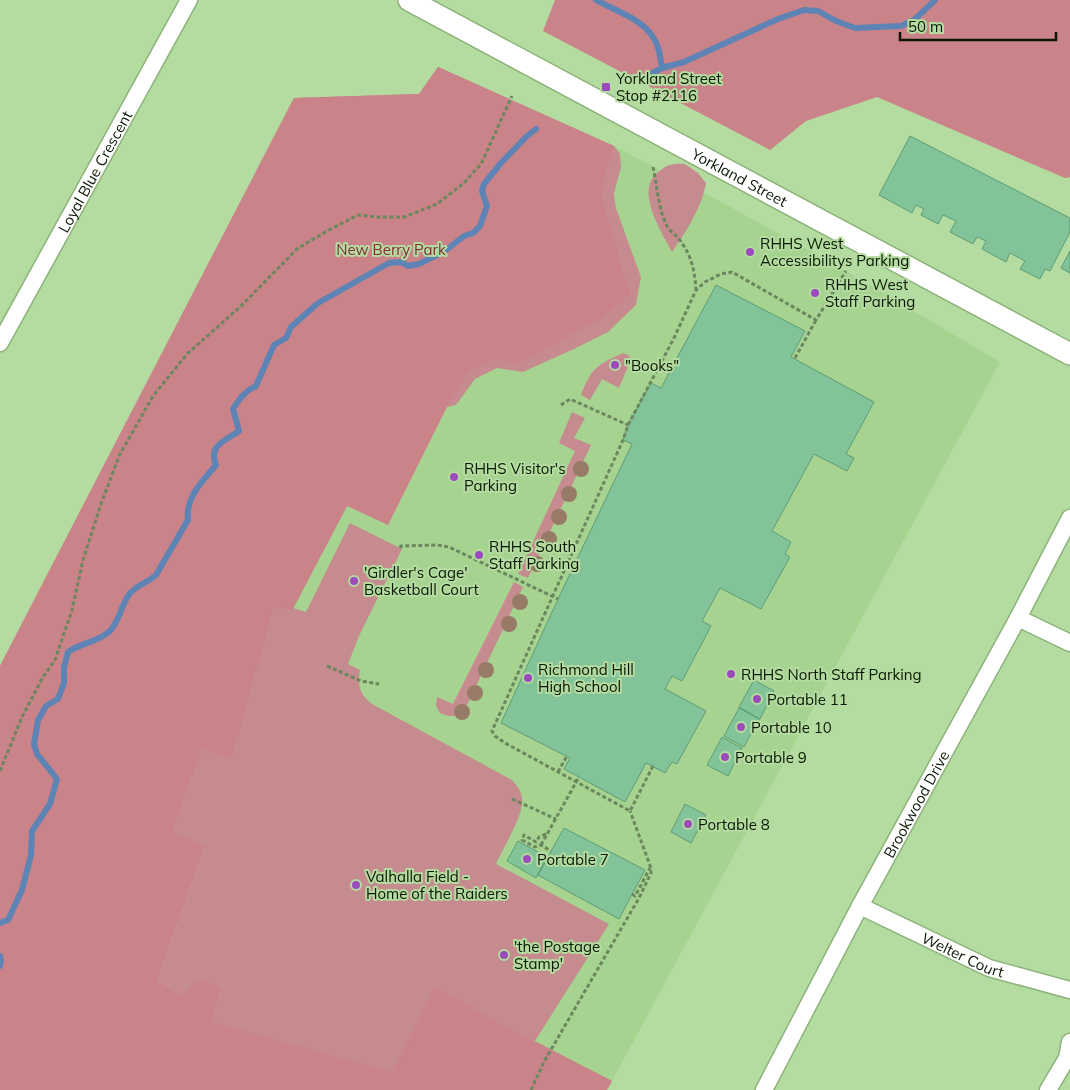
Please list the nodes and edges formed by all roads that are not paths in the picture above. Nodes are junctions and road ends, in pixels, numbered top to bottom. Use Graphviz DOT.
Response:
graph roads {
  1 [pos="189,0"];
  2 [pos="409,0"];
  3 [pos="0,342"];
  4 [pos="1070,354"];
  5 [pos="1070,518"];
  6 [pos="1018,618"];
  7 [pos="1070,644"];
  8 [pos="860,906"];
  9 [pos="1070,990"];
  10 [pos="1070,1042"];
  11 [pos="764,1090"];
  12 [pos="1048,1090"];
  1 -- 3 [label="street, Loyal Blue Crescent"];
  2 -- 4 [label="street, Yorkland Street"];
  5 -- 6 [label="street, Brookwood Drive"];
  6 -- 7 [label="street"];
  6 -- 8 [label="street, Brookwood Drive"];
  8 -- 9 [label="street, Welter Court"];
  8 -- 11 [label="street, Brookwood Drive"];
  10 -- 12 [label="street"];
}
